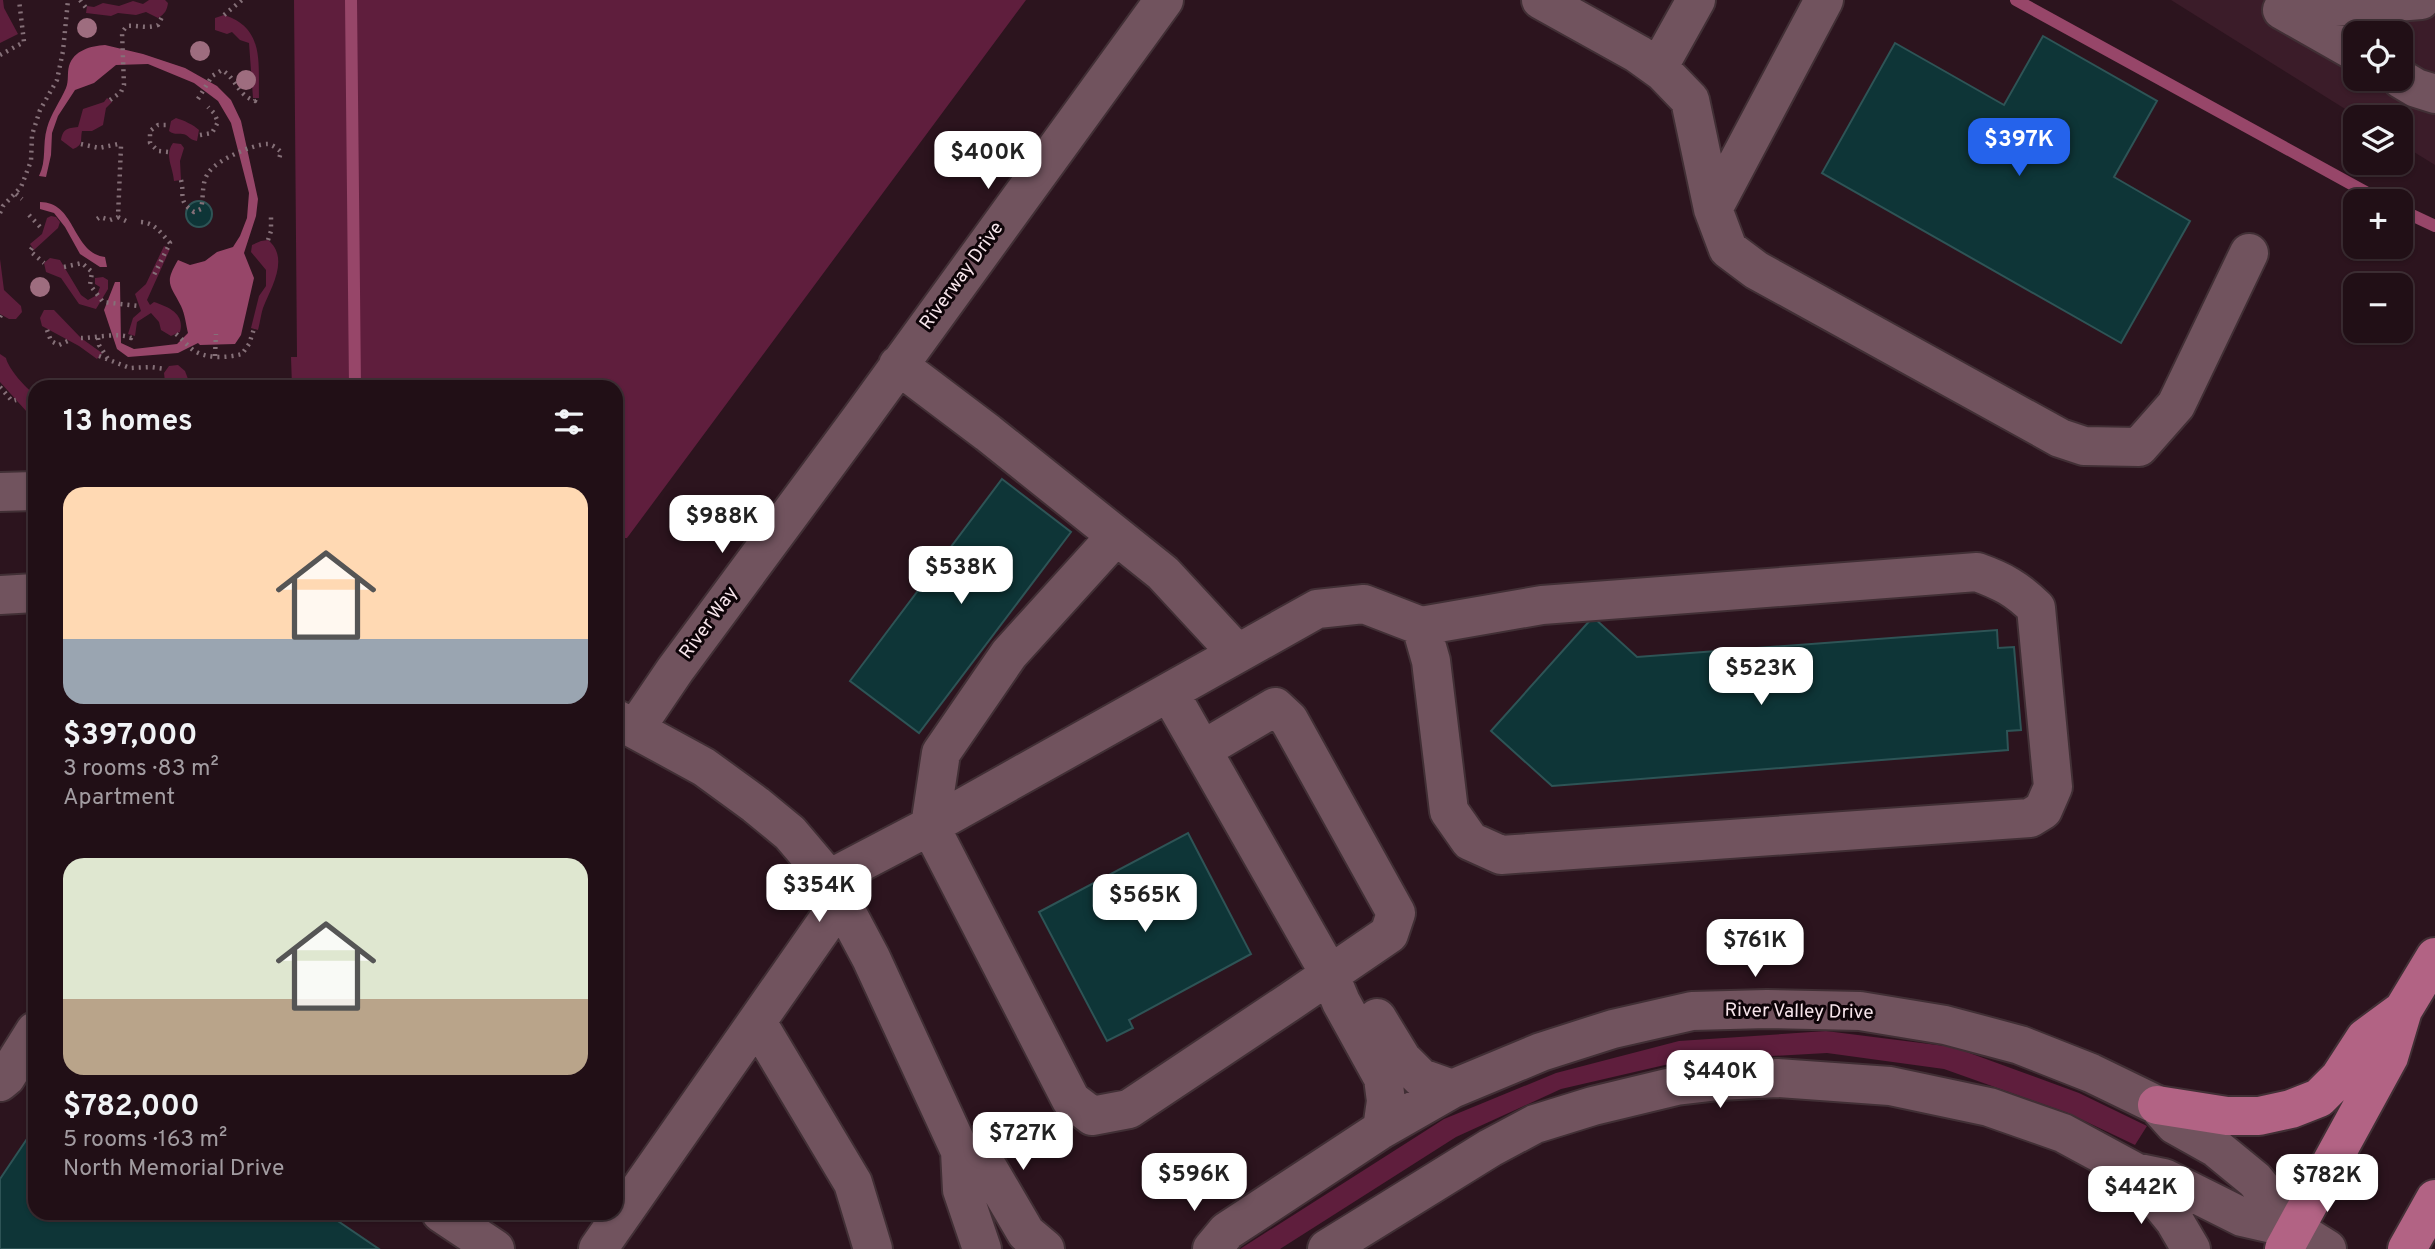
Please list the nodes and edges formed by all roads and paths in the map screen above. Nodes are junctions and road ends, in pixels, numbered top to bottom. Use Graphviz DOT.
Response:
graph roads {
  1 [pos="19,0"];
  2 [pos="68,0"];
  3 [pos="80,0"];
  4 [pos="242,0"];
  5 [pos="1164,0"];
  6 [pos="1541,0"];
  7 [pos="1696,0"];
  8 [pos="1824,0"];
  9 [pos="2421,0"];
  10 [pos="2275,6"];
  11 [pos="87,9"];
  12 [pos="163,15"];
  13 [pos="224,15"];
  14 [pos="2343,45"];
  15 [pos="0,55"];
  16 [pos="1658,68"];
  17 [pos="2413,86"];
  18 [pos="2435,94"];
  19 [pos="256,98"];
  20 [pos="198,99"];
  21 [pos="110,100"];
  22 [pos="208,107"];
  23 [pos="170,125"];
  24 [pos="200,135"];
  25 [pos="81,144"];
  26 [pos="168,152"];
  27 [pos="279,159"];
  28 [pos="181,180"];
  29 [pos="16,194"];
  30 [pos="22,199"];
  31 [pos="1713,209"];
  32 [pos="0,213"];
  33 [pos="29,215"];
  34 [pos="271,215"];
  35 [pos="118,217"];
  36 [pos="126,221"];
  37 [pos="97,222"];
  38 [pos="141,222"];
  39 [pos="43,230"];
  40 [pos="268,240"];
  41 [pos="32,248"];
  42 [pos="2249,253"];
  43 [pos="44,263"];
  44 [pos="64,267"];
  45 [pos="153,277"];
  46 [pos="139,306"];
  47 [pos="254,329"];
  48 [pos="47,330"];
  49 [pos="176,334"];
  50 [pos="216,334"];
  51 [pos="132,336"];
  52 [pos="81,338"];
  53 [pos="98,338"];
  54 [pos="70,341"];
  55 [pos="99,356"];
  56 [pos="215,356"];
  57 [pos="109,360"];
  58 [pos="898,365"];
  59 [pos="166,369"];
  60 [pos="0,387"];
  61 [pos="16,400"];
  62 [pos="861,418"];
  63 [pos="28,491"];
  64 [pos="0,492"];
  65 [pos="1116,536"];
  66 [pos="28,593"];
  67 [pos="0,595"];
  68 [pos="1421,626"];
  69 [pos="1237,653"];
  70 [pos="1169,692"];
  71 [pos="625,724"];
  72 [pos="1202,750"];
  73 [pos="930,826"];
  74 [pos="835,890"];
  75 [pos="2435,957"];
  76 [pos="1329,973"];
  77 [pos="2403,1010"];
  78 [pos="757,1022"];
  79 [pos="28,1042"];
  80 [pos="0,1082"];
  81 [pos="1452,1089"];
  82 [pos="2157,1105"];
  83 [pos="1381,1129"];
  84 [pos="960,1151"];
  85 [pos="2135,1172"];
  86 [pos="2435,1199"];
  87 [pos="623,1213"];
  88 [pos="452,1220"];
  89 [pos="618,1220"];
  90 [pos="1359,1238"];
  91 [pos="1219,1240"];
  92 [pos="2302,1242"];
  93 [pos="495,1249"];
  94 [pos="598,1249"];
  95 [pos="873,1249"];
  96 [pos="982,1249"];
  97 [pos="1045,1249"];
  98 [pos="1183,1249"];
  99 [pos="1327,1249"];
  100 [pos="2191,1249"];
  101 [pos="2407,1249"];
  1 -- 15 [label="path"];
  2 -- 29 [label="path"];
  3 -- 11 [label="path"];
  4 -- 13 [label="path"];
  5 -- 58 [label="street, Riverway Drive"];
  6 -- 16 [label="street"];
  7 -- 16 [label="street"];
  8 -- 31 [label="street"];
  9 -- 10 [label="street"];
  10 -- 14 [label="street"];
  12 -- 21 [label="path"];
  16 -- 31 [label="street"];
  17 -- 18 [label="street"];
  19 -- 20 [label="path"];
  22 -- 24 [label="path"];
  23 -- 26 [label="path"];
  25 -- 35 [label="path"];
  27 -- 28 [label="path"];
  29 -- 30 [label="path"];
  29 -- 32 [label="path"];
  31 -- 42 [label="street"];
  33 -- 39 [label="path"];
  34 -- 40 [label="path"];
  35 -- 36 [label="path"];
  35 -- 37 [label="path"];
  38 -- 45 [label="path"];
  41 -- 43 [label="path"];
  44 -- 46 [label="path"];
  47 -- 56 [label="path"];
  48 -- 54 [label="path"];
  49 -- 56 [label="path"];
  50 -- 56 [label="path"];
  51 -- 53 [label="path"];
  52 -- 53 [label="path"];
  53 -- 57 [label="path"];
  55 -- 57 [label="path"];
  57 -- 59 [label="path"];
  58 -- 62 [label="street, Riverway Drive"];
  58 -- 65 [label="street"];
  60 -- 61 [label="path"];
  62 -- 71 [label="street, River Way"];
  63 -- 64 [label="street"];
  65 -- 69 [label="street"];
  65 -- 73 [label="street"];
  66 -- 67 [label="street"];
  68 -- 68 [label="street"];
  68 -- 69 [label="street"];
  69 -- 70 [label="street"];
  70 -- 72 [label="street"];
  70 -- 73 [label="street"];
  71 -- 74 [label="street"];
  72 -- 76 [label="street"];
  72 -- 76 [label="street"];
  73 -- 74 [label="street"];
  73 -- 76 [label="street"];
  74 -- 78 [label="street"];
  74 -- 84 [label="street"];
  75 -- 77 [label="main road"];
  76 -- 81 [label="street"];
  76 -- 83 [label="street"];
  77 -- 82 [label="main road"];
  77 -- 92 [label="main road"];
  78 -- 87 [label="street"];
  78 -- 95 [label="street"];
  79 -- 80 [label="street"];
  81 -- 82 [label="street, River Valley Drive"];
  81 -- 83 [label="street, River Valley Drive"];
  82 -- 92 [label="street, River Valley Drive"];
  83 -- 91 [label="street, River Valley Drive"];
  84 -- 96 [label="street"];
  84 -- 97 [label="street"];
  85 -- 90 [label="street"];
  85 -- 92 [label="street"];
  85 -- 100 [label="street"];
  86 -- 101 [label="main road"];
  88 -- 93 [label="street"];
  89 -- 94 [label="street"];
  90 -- 99 [label="street"];
  91 -- 98 [label="street, River Valley Drive"];
}
